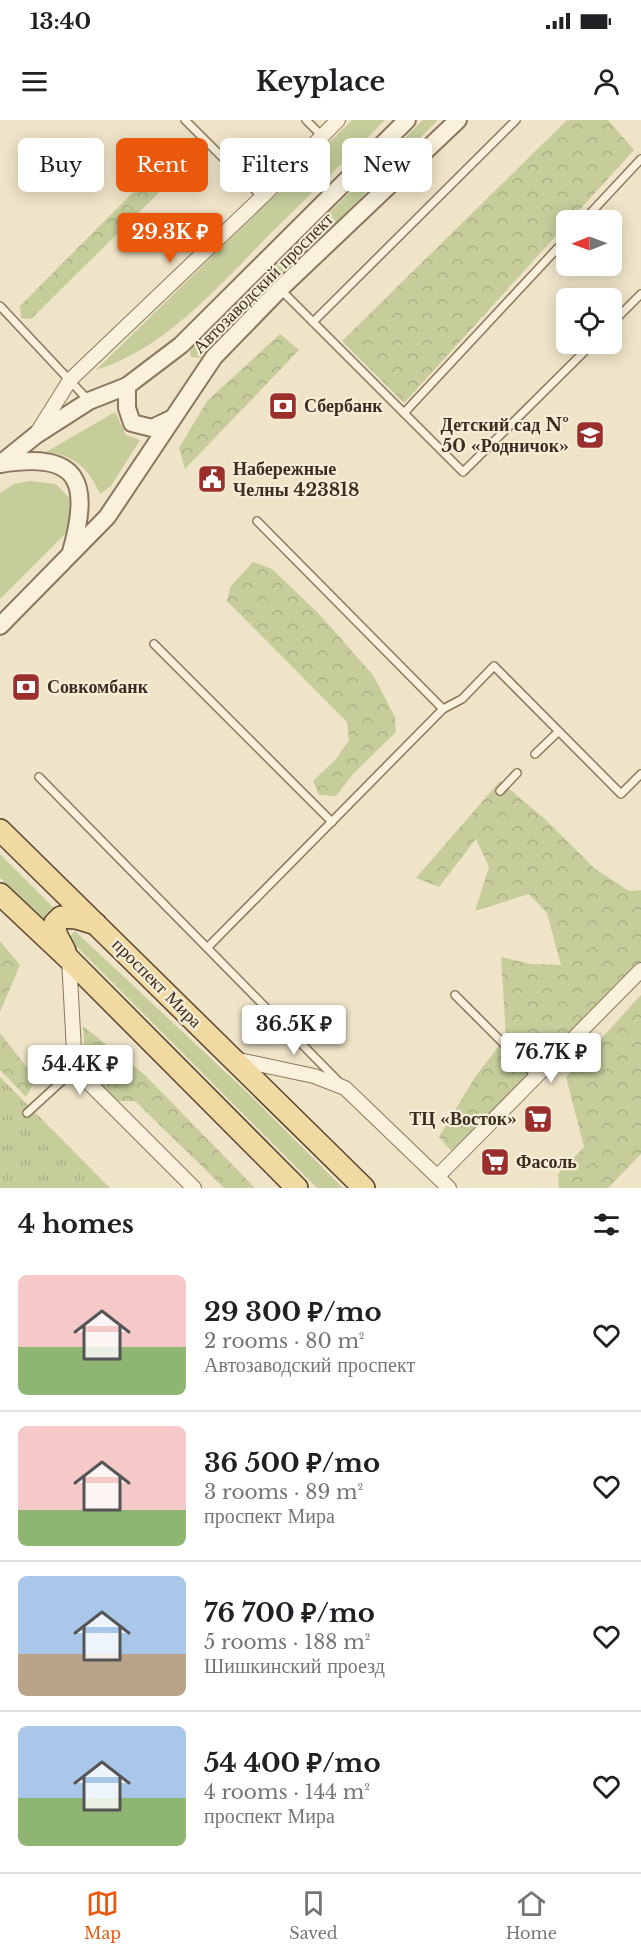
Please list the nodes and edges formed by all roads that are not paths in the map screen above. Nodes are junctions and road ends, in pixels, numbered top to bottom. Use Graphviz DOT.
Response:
graph roads {
  1 [pos="185,120"];
  2 [pos="306,120"];
  3 [pos="338,120"];
  4 [pos="407,120"];
  5 [pos="458,120"];
  6 [pos="516,120"];
  7 [pos="322,136"];
  8 [pos="641,159"];
  9 [pos="262,197"];
  10 [pos="593,210"];
  11 [pos="556,250"];
  12 [pos="280,289"];
  13 [pos="641,294"];
  14 [pos="0,306"];
  15 [pos="622,313"];
  16 [pos="313,322"];
  17 [pos="582,354"];
  18 [pos="70,380"];
  19 [pos="127,386"];
  20 [pos="89,401"];
  21 [pos="404,413"];
  22 [pos="173,418"];
  23 [pos="36,435"];
  24 [pos="0,464"];
  25 [pos="256,521"];
  26 [pos="70,556"];
  27 [pos="0,626"];
  28 [pos="154,644"];
  29 [pos="443,709"];
  30 [pos="558,732"];
  31 [pos="535,754"];
  32 [pos="517,773"];
  33 [pos="641,774"];
  34 [pos="39,777"];
  35 [pos="500,790"];
  36 [pos="332,822"];
  37 [pos="0,830"];
  38 [pos="0,894"];
  39 [pos="99,925"];
  40 [pos="208,947"];
  41 [pos="69,958"];
  42 [pos="641,970"];
  43 [pos="455,995"];
  44 [pos="233,1059"];
  45 [pos="75,1069"];
  46 [pos="536,1076"];
  47 [pos="345,1088"];
  48 [pos="27,1113"];
  49 [pos="438,1176"];
  50 [pos="194,1188"];
  51 [pos="297,1188"];
  52 [pos="364,1188"];
  53 [pos="449,1188"];
  1 -- 9 [label="lane"];
  2 -- 7 [label="lane"];
  3 -- 7 [label="street"];
  4 -- 19 [label="street, Автозаводский проспект"];
  5 -- 12 [label="street, Автозаводский проспект"];
  6 -- 16 [label="lane"];
  7 -- 9 [label="street"];
  8 -- 10 [label="lane"];
  9 -- 18 [label="street"];
  11 -- 21 [label="lane"];
  12 -- 16 [label="lane"];
  12 -- 22 [label="street, Автозаводский проспект"];
  13 -- 15 [label="lane"];
  14 -- 18 [label="lane"];
  16 -- 21 [label="lane"];
  17 -- 21 [label="lane"];
  18 -- 20 [label="lane"];
  18 -- 23 [label="street"];
  19 -- 20 [label="street, Автозаводский проспект"];
  19 -- 22 [label="street"];
  20 -- 23 [label="street, Автозаводский проспект"];
  22 -- 26 [label="street, Автозаводский проспект"];
  23 -- 24 [label="street, Автозаводский проспект"];
  24 -- 26 [label="street"];
  25 -- 29 [label="lane"];
  26 -- 27 [label="street, Автозаводский проспект"];
  28 -- 36 [label="lane"];
  29 -- 30 [label="lane"];
  29 -- 36 [label="lane"];
  30 -- 31 [label="lane"];
  30 -- 33 [label="lane"];
  32 -- 35 [label="lane"];
  34 -- 40 [label="lane"];
  36 -- 40 [label="lane"];
  37 -- 39 [label="main road, проспект Мира"];
  38 -- 41 [label="main road"];
  39 -- 41 [label="main road"];
  39 -- 44 [label="main road, проспект Мира"];
  40 -- 47 [label="lane"];
  41 -- 45 [label="street"];
  41 -- 51 [label="main road"];
  42 -- 46 [label="street"];
  43 -- 46 [label="lane"];
  44 -- 47 [label="street"];
  44 -- 52 [label="main road, проспект Мира"];
  45 -- 48 [label="lane"];
  45 -- 50 [label="street"];
  46 -- 49 [label="street"];
  47 -- 49 [label="street"];
  49 -- 53 [label="street"];
}
